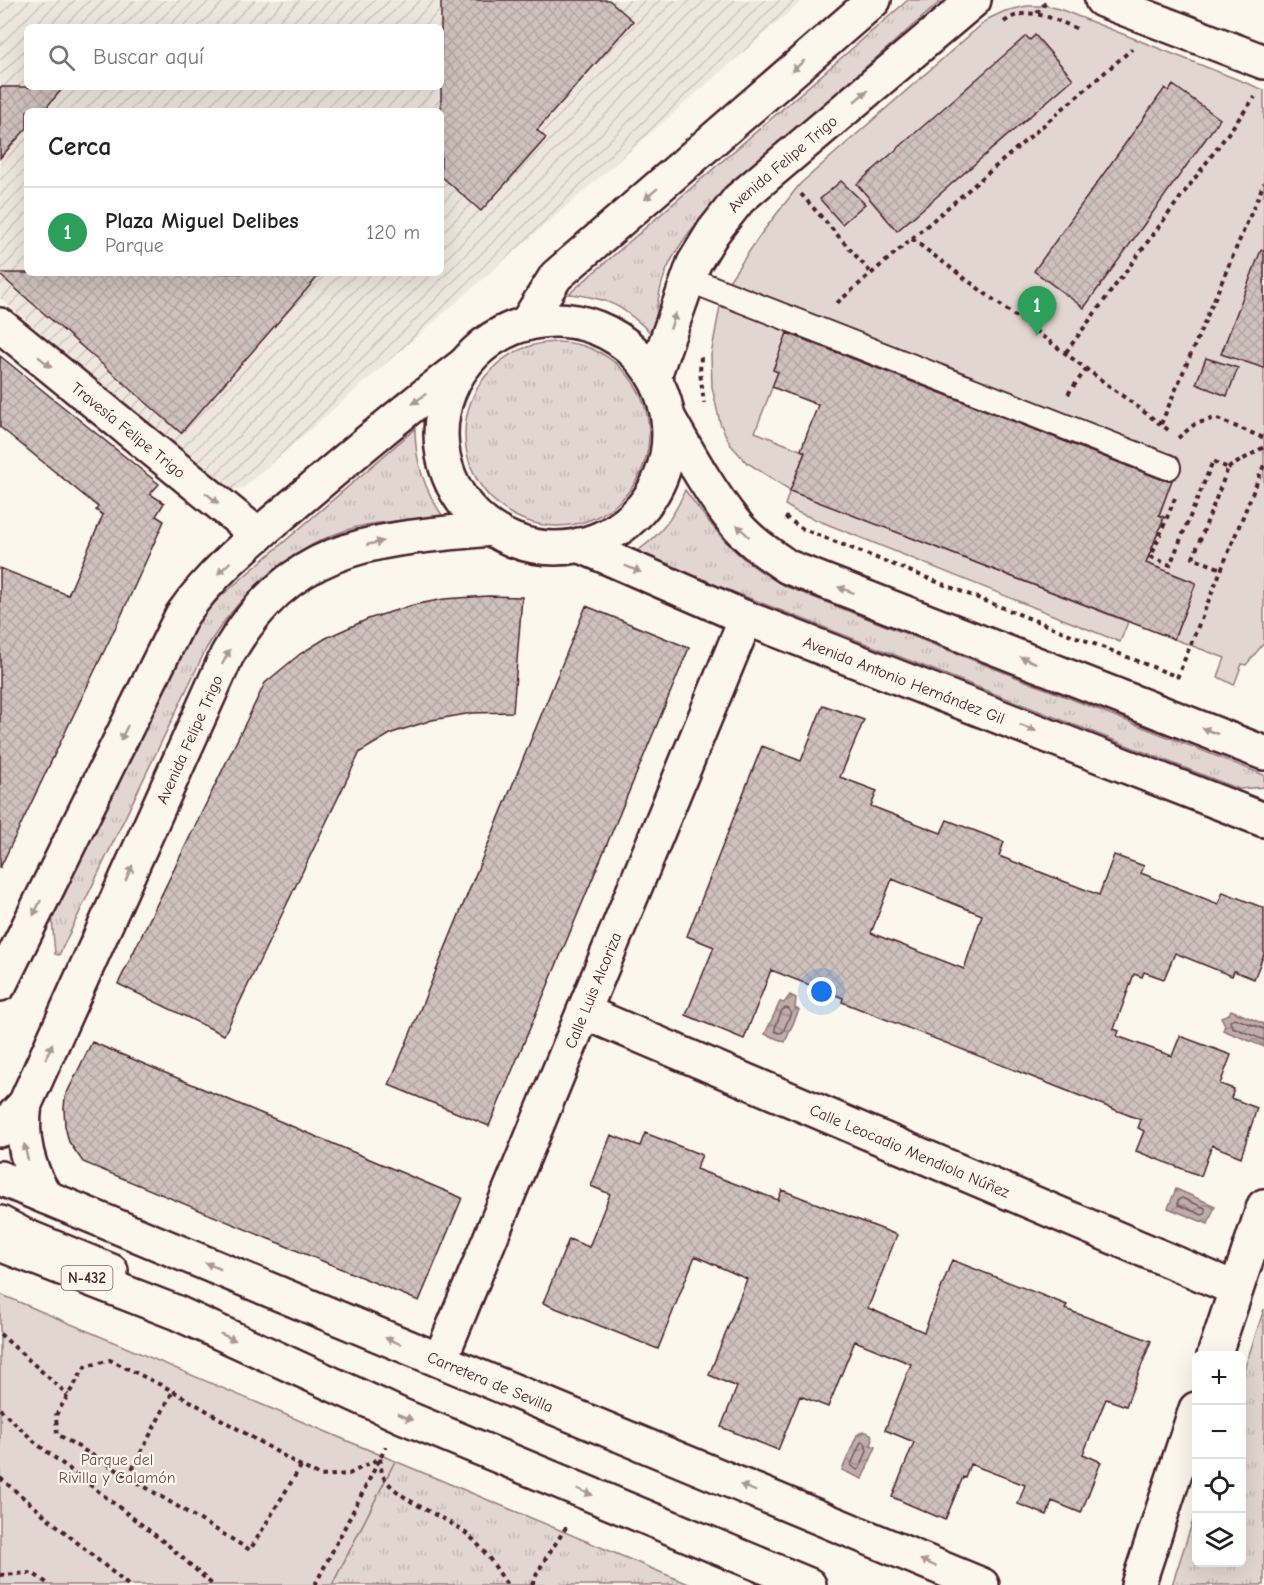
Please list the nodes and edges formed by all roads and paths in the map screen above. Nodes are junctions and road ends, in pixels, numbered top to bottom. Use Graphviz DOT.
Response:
graph roads {
  1 [pos="874,0"];
  2 [pos="974,0"];
  3 [pos="1048,0"];
  4 [pos="1102,0"];
  5 [pos="1038,13"];
  6 [pos="1166,25"];
  7 [pos="1262,77"];
  8 [pos="1264,183"];
  9 [pos="801,194"];
  10 [pos="912,239"];
  11 [pos="872,274"];
  12 [pos="688,279"];
  13 [pos="526,324"];
  14 [pos="0,325"];
  15 [pos="809,326"];
  16 [pos="1066,352"];
  17 [pos="701,354"];
  18 [pos="465,364"];
  19 [pos="654,376"];
  20 [pos="704,406"];
  21 [pos="669,419"];
  22 [pos="1161,424"];
  23 [pos="1178,437"];
  24 [pos="1264,438"];
  25 [pos="1183,442"];
  26 [pos="1264,447"];
  27 [pos="1264,465"];
  28 [pos="1168,467"];
  29 [pos="1228,468"];
  30 [pos="1177,492"];
  31 [pos="781,514"];
  32 [pos="491,529"];
  33 [pos="258,535"];
  34 [pos="579,546"];
  35 [pos="1222,569"];
  36 [pos="746,618"];
  37 [pos="1178,676"];
  38 [pos="1163,713"];
  39 [pos="1264,753"];
  40 [pos="1264,798"];
  41 [pos="1233,808"];
  42 [pos="1264,820"];
  43 [pos="0,984"];
  44 [pos="584,1012"];
  45 [pos="25,1104"];
  46 [pos="0,1130"];
  47 [pos="0,1178"];
  48 [pos="46,1197"];
  49 [pos="1264,1206"];
  50 [pos="0,1223"];
  51 [pos="0,1244"];
  52 [pos="1236,1289"];
  53 [pos="175,1312"];
  54 [pos="0,1334"];
  55 [pos="1216,1351"];
  56 [pos="440,1360"];
  57 [pos="173,1391"];
  58 [pos="68,1395"];
  59 [pos="0,1409"];
  60 [pos="402,1416"];
  61 [pos="1192,1424"];
  62 [pos="380,1458"];
  63 [pos="301,1466"];
  64 [pos="128,1477"];
  65 [pos="0,1478"];
  66 [pos="585,1492"];
  67 [pos="0,1575"];
  68 [pos="50,1585"];
  69 [pos="128,1585"];
  70 [pos="213,1585"];
  71 [pos="315,1585"];
  72 [pos="507,1585"];
  73 [pos="532,1585"];
  74 [pos="809,1585"];
  75 [pos="982,1585"];
  76 [pos="1138,1585"];
  1 -- 13 [label="main road, one-way"];
  12 -- 2 [label="main road, Avenida Felipe Trigo, one-way"];
  3 -- 5 [label="path"];
  4 -- 6 [label="main road"];
  6 -- 7 [label="main road"];
  6 -- 10 [label="path"];
  7 -- 16 [label="path"];
  8 -- 22 [label="path"];
  9 -- 11 [label="path"];
  10 -- 11 [label="path"];
  10 -- 16 [label="path"];
  11 -- 15 [label="path"];
  12 -- 15 [label="street"];
  19 -- 12 [label="main road, Avenida Felipe Trigo, one-way"];
  13 -- 18 [label="main road"];
  13 -- 19 [label="main road"];
  14 -- 33 [label="main road, Travesía Felipe Trigo, one-way"];
  15 -- 28 [label="street"];
  16 -- 22 [label="path"];
  17 -- 20 [label="path"];
  18 -- 32 [label="main road"];
  18 -- 33 [label="main road, one-way"];
  19 -- 21 [label="main road"];
  21 -- 34 [label="main road"];
  38 -- 21 [label="main road, one-way"];
  22 -- 23 [label="path"];
  23 -- 24 [label="path"];
  23 -- 25 [label="path"];
  26 -- 29 [label="path"];
  27 -- 35 [label="path"];
  29 -- 30 [label="path"];
  29 -- 35 [label="path"];
  31 -- 37 [label="path"];
  32 -- 34 [label="main road"];
  45 -- 32 [label="main road, Avenida Felipe Trigo, one-way"];
  33 -- 43 [label="main road, one-way"];
  34 -- 36 [label="main road, Avenida Antonio Hernández Gil, one-way"];
  35 -- 37 [label="path"];
  36 -- 41 [label="main road, Avenida Antonio Hernández Gil, one-way"];
  36 -- 44 [label="main road, Calle Luis Alcoriza"];
  37 -- 38 [label="path"];
  39 -- 38 [label="main road, one-way"];
  40 -- 41 [label="main road"];
  41 -- 42 [label="main road, Avenida Antonio Hernández Gil"];
  44 -- 52 [label="main road, Calle Leocadio Mendiola Núñez"];
  44 -- 56 [label="main road, Calle Luis Alcoriza"];
  45 -- 46 [label="main road, Avenida Felipe Trigo"];
  48 -- 45 [label="main road, Avenida Felipe Trigo, one-way"];
  47 -- 48 [label="main road, Carretera de Sevilla"];
  56 -- 48 [label="main road, Carretera de Sevilla, one-way"];
  49 -- 52 [label="main road"];
  50 -- 53 [label="main road"];
  51 -- 53 [label="main road, N-432"];
  52 -- 55 [label="main road"];
  53 -- 60 [label="main road, one-way"];
  54 -- 58 [label="path"];
  75 -- 56 [label="main road, Carretera de Sevilla, one-way"];
  57 -- 58 [label="path"];
  57 -- 63 [label="path"];
  57 -- 64 [label="path"];
  58 -- 64 [label="path"];
  59 -- 70 [label="path"];
  60 -- 62 [label="path"];
  60 -- 66 [label="main road, one-way"];
  61 -- 76 [label="main road"];
  62 -- 63 [label="path"];
  62 -- 71 [label="path"];
  62 -- 72 [label="path"];
  63 -- 64 [label="path"];
  65 -- 69 [label="path"];
  66 -- 73 [label="path"];
  66 -- 74 [label="main road"];
  67 -- 68 [label="path"];
}
